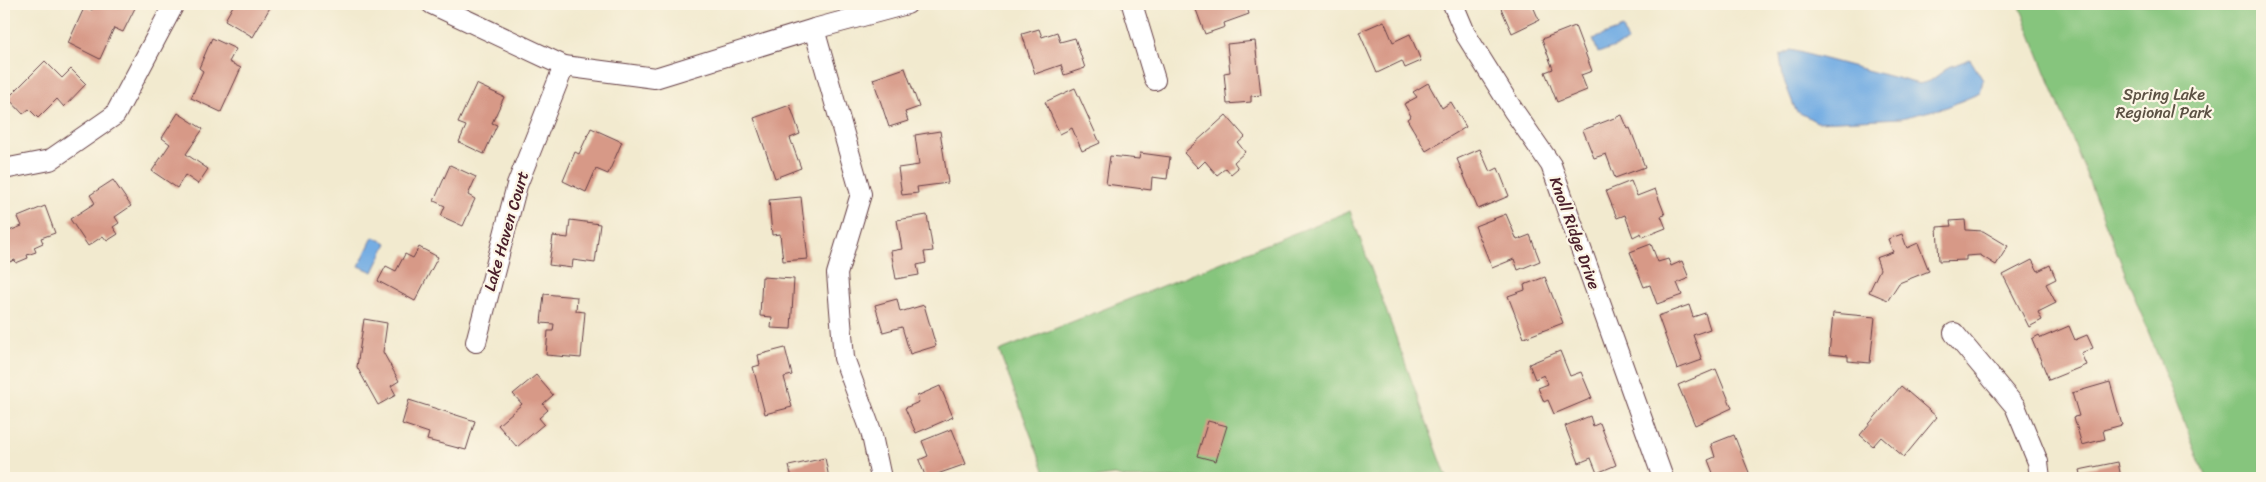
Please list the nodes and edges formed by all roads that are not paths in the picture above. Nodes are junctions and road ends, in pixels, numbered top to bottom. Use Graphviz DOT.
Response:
graph roads {
  1 [pos="174,4"];
  2 [pos="432,4"];
  3 [pos="907,4"];
  4 [pos="1132,4"];
  5 [pos="1453,4"];
  6 [pos="814,29"];
  7 [pos="564,66"];
  8 [pos="1155,80"];
  9 [pos="4,169"];
  10 [pos="1954,333"];
  11 [pos="476,342"];
  12 [pos="881,478"];
  13 [pos="1663,478"];
  14 [pos="2040,478"];
  1 -- 9 [label="street"];
  2 -- 7 [label="street"];
  3 -- 6 [label="street"];
  4 -- 8 [label="street"];
  5 -- 13 [label="street, Knoll Ridge Drive"];
  6 -- 7 [label="street"];
  6 -- 12 [label="street"];
  7 -- 11 [label="street, Lake Haven Court"];
  10 -- 14 [label="street"];
}
